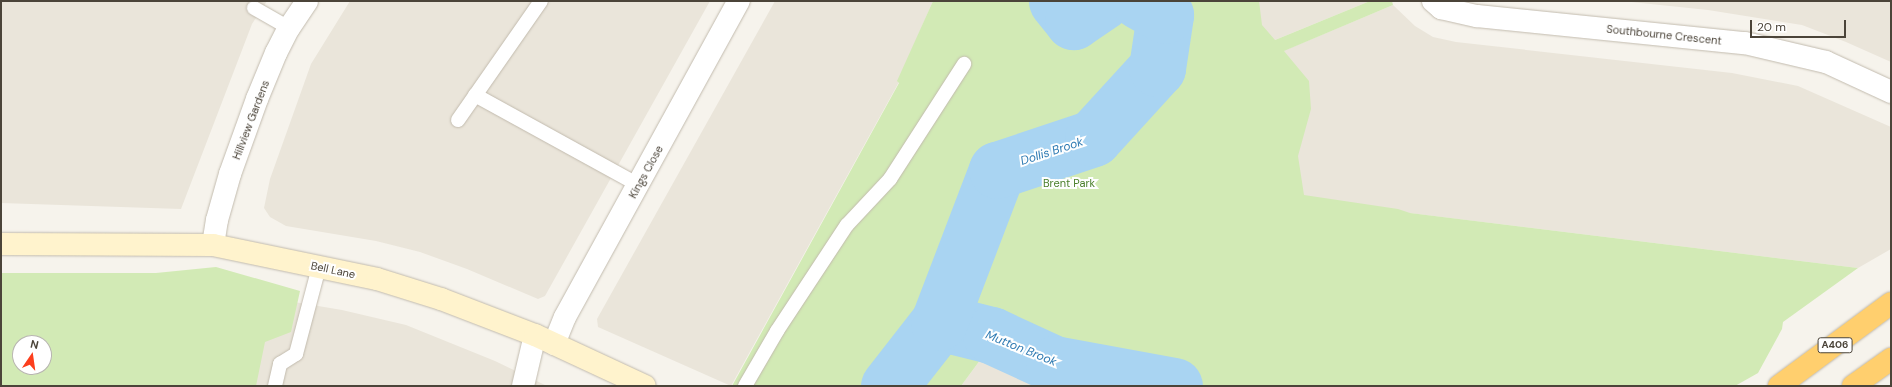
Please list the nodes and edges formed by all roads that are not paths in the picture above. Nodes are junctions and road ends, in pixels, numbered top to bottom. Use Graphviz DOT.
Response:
graph roads {
  1 [pos="307,1"];
  2 [pos="541,1"];
  3 [pos="739,1"];
  4 [pos="1433,1"];
  5 [pos="254,8"];
  6 [pos="289,28"];
  7 [pos="964,64"];
  8 [pos="1891,92"];
  9 [pos="475,95"];
  10 [pos="458,120"];
  11 [pos="639,185"];
  12 [pos="1,244"];
  13 [pos="213,245"];
  14 [pos="319,266"];
  15 [pos="1891,303"];
  16 [pos="544,340"];
  17 [pos="1891,359"];
  18 [pos="275,386"];
  19 [pos="524,386"];
  20 [pos="645,386"];
  21 [pos="745,386"];
  22 [pos="1779,386"];
  23 [pos="1853,386"];
  1 -- 6 [label="street, Hillview Gardens"];
  2 -- 9 [label="lane"];
  3 -- 11 [label="street, Kings Close"];
  4 -- 8 [label="street, Southbourne Crescent"];
  5 -- 6 [label="lane"];
  6 -- 13 [label="street, Hillview Gardens"];
  7 -- 21 [label="lane"];
  9 -- 10 [label="lane"];
  9 -- 11 [label="lane"];
  11 -- 16 [label="street, Kings Close"];
  12 -- 13 [label="street, Bell Lane"];
  13 -- 14 [label="street, Bell Lane"];
  14 -- 16 [label="street, Bell Lane"];
  14 -- 18 [label="lane"];
  15 -- 22 [label="highway, A406"];
  16 -- 19 [label="street, Kings Close"];
  16 -- 20 [label="street, Bell Lane"];
  17 -- 23 [label="highway"];
}
